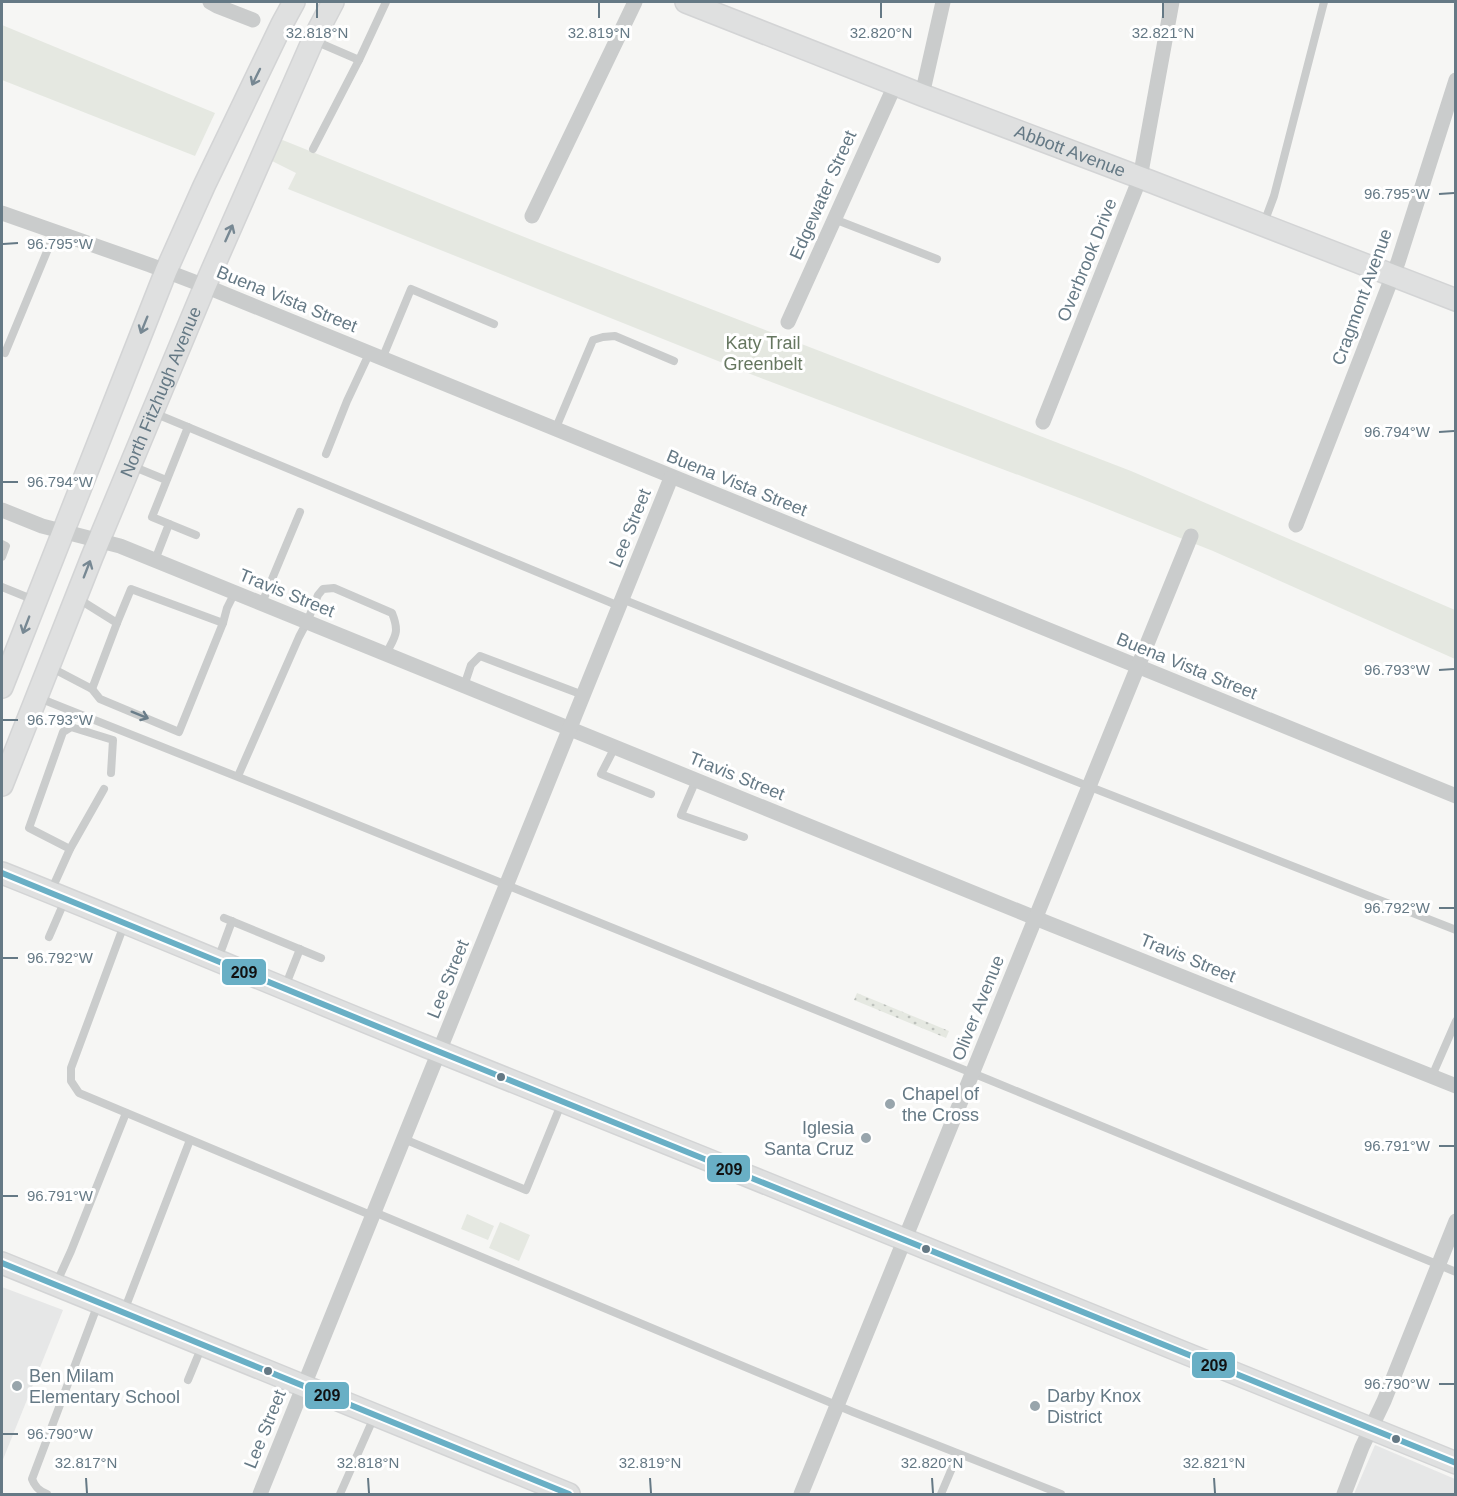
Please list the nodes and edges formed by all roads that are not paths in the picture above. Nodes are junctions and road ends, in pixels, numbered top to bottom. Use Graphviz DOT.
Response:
graph roads {
  1 [pos="210,2"];
  2 [pos="294,2"];
  3 [pos="333,2"];
  4 [pos="386,2"];
  5 [pos="634,2"];
  6 [pos="686,2"];
  7 [pos="943,2"];
  8 [pos="1172,2"];
  9 [pos="1324,2"];
  10 [pos="253,20"];
  11 [pos="282,24"];
  12 [pos="313,40"];
  13 [pos="359,60"];
  14 [pos="1455,80"];
  15 [pos="895,85"];
  16 [pos="922,95"];
  17 [pos="314,149"];
  18 [pos="1140,178"];
  19 [pos="2,213"];
  20 [pos="532,216"];
  21 [pos="834,219"];
  22 [pos="1263,225"];
  23 [pos="55,232"];
  24 [pos="937,259"];
  25 [pos="165,271"];
  26 [pos="1393,275"];
  27 [pos="205,286"];
  28 [pos="1455,300"];
  29 [pos="788,322"];
  30 [pos="494,324"];
  31 [pos="5,353"];
  32 [pos="375,356"];
  33 [pos="674,361"];
  34 [pos="152,412"];
  35 [pos="1043,422"];
  36 [pos="188,427"];
  37 [pos="555,430"];
  38 [pos="326,454"];
  39 [pos="130,465"];
  40 [pos="671,477"];
  41 [pos="166,480"];
  42 [pos="300,512"];
  43 [pos="3,515"];
  44 [pos="169,524"];
  45 [pos="1296,525"];
  46 [pos="62,531"];
  47 [pos="196,535"];
  48 [pos="1191,536"];
  49 [pos="99,540"];
  50 [pos="2,544"];
  51 [pos="2,557"];
  52 [pos="155,560"];
  53 [pos="2,587"];
  54 [pos="235,592"];
  55 [pos="76,598"];
  56 [pos="35,600"];
  57 [pos="262,603"];
  58 [pos="621,603"];
  59 [pos="308,622"];
  60 [pos="117,623"];
  61 [pos="223,623"];
  62 [pos="386,654"];
  63 [pos="48,666"];
  64 [pos="1138,667"];
  65 [pos="3,676"];
  66 [pos="464,686"];
  67 [pos="92,689"];
  68 [pos="583,695"];
  69 [pos="37,697"];
  70 [pos="570,729"];
  71 [pos="615,747"];
  72 [pos="111,773"];
  73 [pos="238,776"];
  74 [pos="696,780"];
  75 [pos="2,785"];
  76 [pos="1089,786"];
  77 [pos="104,789"];
  78 [pos="651,794"];
  79 [pos="1455,796"];
  80 [pos="744,837"];
  81 [pos="70,849"];
  82 [pos="2,873"];
  83 [pos="506,885"];
  84 [pos="58,895"];
  85 [pos="1036,918"];
  86 [pos="124,923"];
  87 [pos="1455,930"];
  88 [pos="50,937"];
  89 [pos="300,949"];
  90 [pos="321,958"];
  91 [pos="217,961"];
  92 [pos="284,988"];
  93 [pos="1455,1021"];
  94 [pos="439,1051"];
  95 [pos="972,1073"];
  96 [pos="1432,1076"];
  97 [pos="1455,1086"];
  98 [pos="562,1101"];
  99 [pos="126,1113"];
  100 [pos="404,1139"];
  101 [pos="190,1140"];
  102 [pos="374,1214"];
  103 [pos="1455,1221"];
  104 [pos="905,1239"];
  105 [pos="2,1263"];
  106 [pos="1438,1265"];
  107 [pos="1455,1272"];
  108 [pos="56,1285"];
  109 [pos="99,1303"];
  110 [pos="123,1313"];
  111 [pos="202,1345"];
  112 [pos="188,1380"];
  113 [pos="304,1386"];
  114 [pos="837,1405"];
  115 [pos="375,1415"];
  116 [pos="1371,1428"];
  117 [pos="958,1454"];
  118 [pos="1455,1463"];
  119 [pos="47,1494"];
  120 [pos="260,1494"];
  121 [pos="340,1494"];
  122 [pos="569,1494"];
  123 [pos="801,1494"];
  124 [pos="941,1494"];
  125 [pos="1061,1494"];
  126 [pos="1344,1494"];
  1 -- 10 [label="street"];
  2 -- 11 [label="street"];
  3 -- 12 [label="street, North Fitzhugh Avenue"];
  4 -- 13 [label="lane"];
  5 -- 20 [label="street"];
  6 -- 15 [label="street, Abbott Avenue"];
  7 -- 16 [label="street"];
  8 -- 18 [label="street, Overbrook Drive"];
  9 -- 22 [label="lane"];
  11 -- 12 [label="street"];
  11 -- 25 [label="street, one-way"];
  12 -- 13 [label="lane"];
  27 -- 12 [label="street, North Fitzhugh Avenue, one-way"];
  13 -- 17 [label="lane"];
  14 -- 26 [label="street, Cragmont Avenue"];
  15 -- 16 [label="street, Abbott Avenue"];
  15 -- 21 [label="street, Edgewater Street"];
  16 -- 18 [label="street, Abbott Avenue"];
  18 -- 22 [label="street, Abbott Avenue"];
  18 -- 35 [label="street, Overbrook Drive"];
  19 -- 23 [label="street, Buena Vista Street"];
  21 -- 24 [label="lane"];
  21 -- 29 [label="street, Edgewater Street"];
  22 -- 26 [label="street, Abbott Avenue"];
  23 -- 25 [label="street, Buena Vista Street"];
  23 -- 31 [label="lane"];
  25 -- 27 [label="street, Buena Vista Street"];
  25 -- 46 [label="street, one-way"];
  26 -- 28 [label="street, Abbott Avenue"];
  26 -- 45 [label="street, Cragmont Avenue"];
  27 -- 32 [label="street, Buena Vista Street"];
  27 -- 34 [label="street, North Fitzhugh Avenue"];
  30 -- 32 [label="lane"];
  32 -- 37 [label="street, Buena Vista Street"];
  32 -- 38 [label="lane"];
  33 -- 37 [label="lane"];
  34 -- 36 [label="lane"];
  34 -- 39 [label="street, North Fitzhugh Avenue"];
  36 -- 41 [label="lane"];
  36 -- 58 [label="lane"];
  37 -- 40 [label="street, Buena Vista Street"];
  39 -- 41 [label="lane"];
  39 -- 49 [label="street, North Fitzhugh Avenue"];
  40 -- 58 [label="street, Lee Street"];
  40 -- 64 [label="street, Buena Vista Street"];
  41 -- 44 [label="lane"];
  42 -- 57 [label="lane"];
  43 -- 46 [label="street, Travis Street"];
  44 -- 47 [label="lane"];
  44 -- 52 [label="lane"];
  46 -- 49 [label="street, Travis Street"];
  46 -- 56 [label="street"];
  48 -- 64 [label="street, Oliver Avenue"];
  49 -- 52 [label="street, Travis Street"];
  55 -- 49 [label="street, North Fitzhugh Avenue, one-way"];
  50 -- 51 [label="lane"];
  52 -- 54 [label="street, Travis Street"];
  53 -- 56 [label="lane"];
  54 -- 57 [label="street, Travis Street"];
  54 -- 61 [label="lane"];
  55 -- 60 [label="lane"];
  55 -- 63 [label="street, North Fitzhugh Avenue"];
  56 -- 65 [label="street, one-way"];
  57 -- 59 [label="street, Travis Street"];
  58 -- 68 [label="street, Lee Street"];
  58 -- 76 [label="lane"];
  59 -- 62 [label="street, Travis Street"];
  59 -- 62 [label="lane"];
  59 -- 73 [label="lane"];
  60 -- 61 [label="lane"];
  60 -- 67 [label="lane"];
  67 -- 61 [label="lane, one-way"];
  62 -- 66 [label="street, Travis Street"];
  63 -- 67 [label="lane"];
  63 -- 69 [label="street, North Fitzhugh Avenue"];
  64 -- 76 [label="street, Oliver Avenue"];
  64 -- 79 [label="street, Buena Vista Street"];
  66 -- 68 [label="lane"];
  66 -- 70 [label="street, Travis Street"];
  68 -- 70 [label="street, Lee Street"];
  69 -- 73 [label="lane"];
  69 -- 75 [label="street, North Fitzhugh Avenue"];
  70 -- 71 [label="street, Travis Street"];
  70 -- 83 [label="street, Lee Street"];
  71 -- 74 [label="street, Travis Street"];
  71 -- 78 [label="lane"];
  72 -- 81 [label="lane"];
  73 -- 83 [label="lane"];
  74 -- 80 [label="lane"];
  74 -- 85 [label="street, Travis Street"];
  76 -- 85 [label="street, Oliver Avenue"];
  76 -- 87 [label="lane"];
  77 -- 81 [label="lane"];
  81 -- 84 [label="lane"];
  82 -- 84 [label="street"];
  83 -- 94 [label="street, Lee Street"];
  83 -- 95 [label="lane"];
  84 -- 86 [label="street"];
  84 -- 88 [label="lane"];
  85 -- 95 [label="street, Oliver Avenue"];
  85 -- 96 [label="street, Travis Street"];
  86 -- 91 [label="street"];
  86 -- 99 [label="lane"];
  89 -- 90 [label="lane"];
  89 -- 91 [label="lane"];
  89 -- 92 [label="lane"];
  91 -- 92 [label="street"];
  92 -- 94 [label="street"];
  93 -- 96 [label="lane"];
  94 -- 98 [label="street"];
  94 -- 100 [label="street, Lee Street"];
  95 -- 104 [label="street, Oliver Avenue"];
  95 -- 106 [label="lane"];
  96 -- 97 [label="street, Travis Street"];
  98 -- 100 [label="lane"];
  98 -- 104 [label="street"];
  99 -- 101 [label="lane"];
  99 -- 108 [label="lane"];
  100 -- 102 [label="street, Lee Street"];
  101 -- 102 [label="lane"];
  101 -- 110 [label="lane"];
  102 -- 113 [label="street, Lee Street"];
  102 -- 114 [label="lane"];
  103 -- 106 [label="street"];
  104 -- 114 [label="street, Oliver Avenue"];
  104 -- 116 [label="street"];
  105 -- 108 [label="street"];
  106 -- 107 [label="lane"];
  106 -- 116 [label="street"];
  108 -- 109 [label="street"];
  109 -- 110 [label="street"];
  109 -- 119 [label="lane"];
  110 -- 111 [label="street"];
  111 -- 112 [label="lane"];
  111 -- 113 [label="street"];
  113 -- 115 [label="street"];
  113 -- 120 [label="street, Lee Street"];
  114 -- 117 [label="lane"];
  114 -- 123 [label="street, Oliver Avenue"];
  115 -- 121 [label="lane"];
  115 -- 122 [label="street"];
  116 -- 118 [label="street"];
  116 -- 126 [label="street"];
  117 -- 124 [label="lane"];
  117 -- 125 [label="lane"];
}
